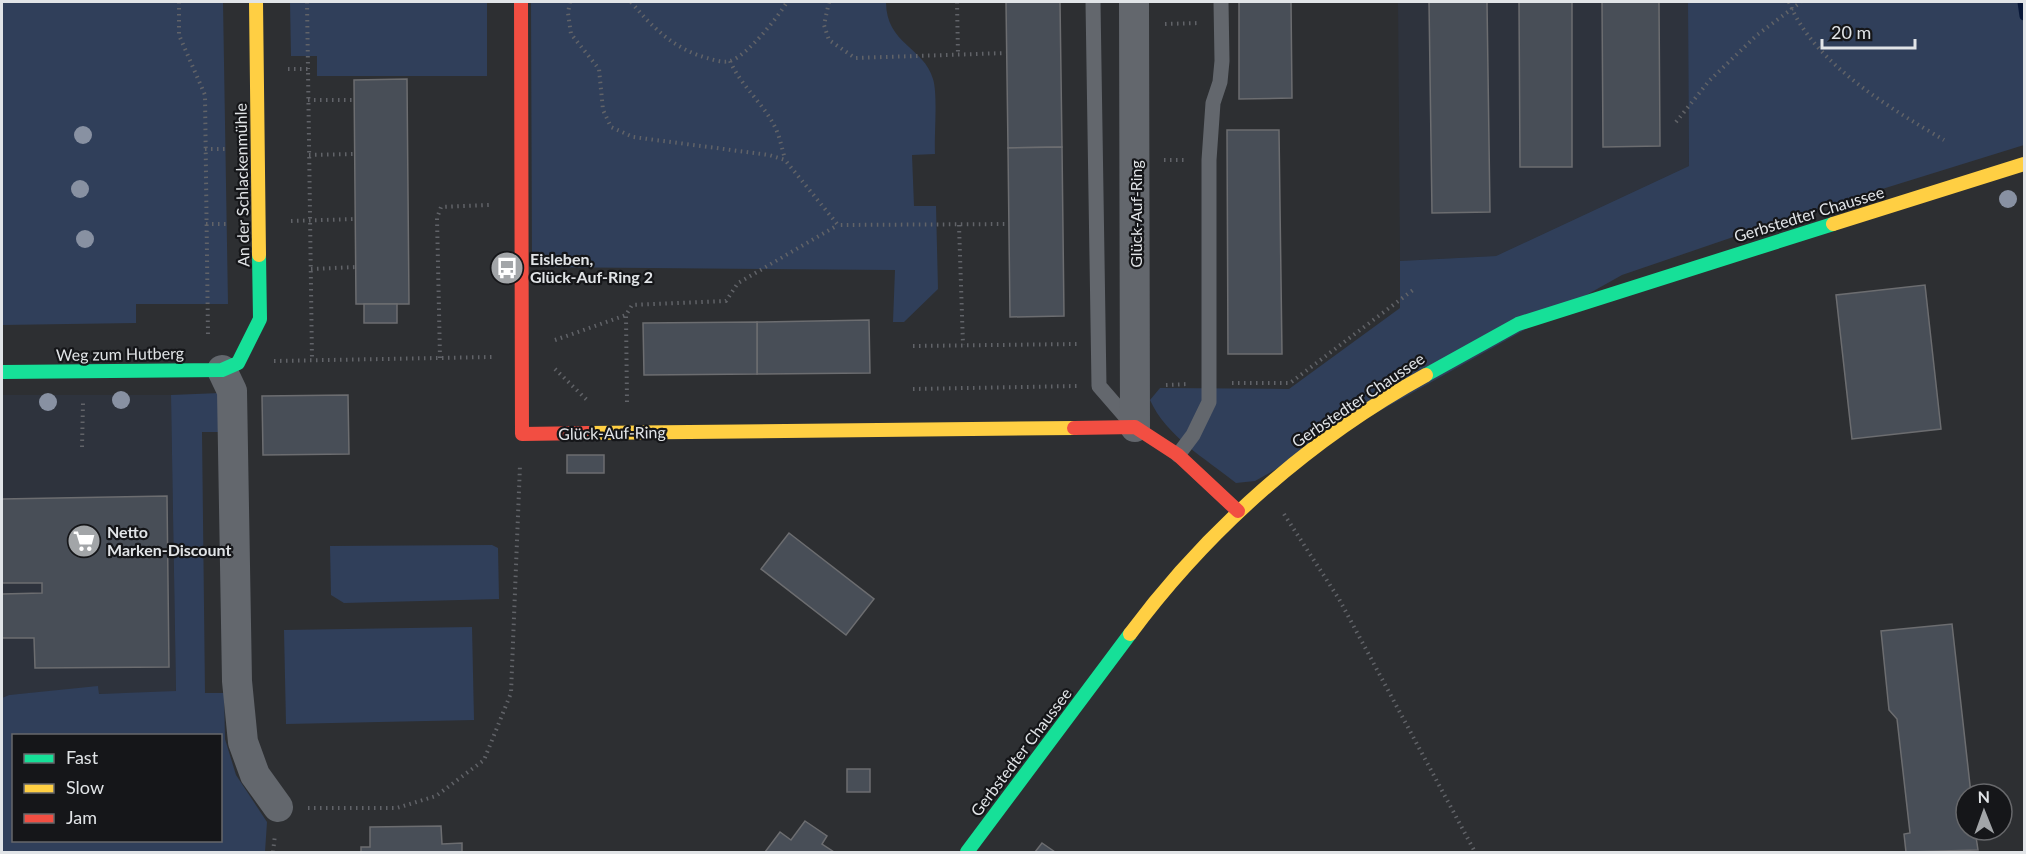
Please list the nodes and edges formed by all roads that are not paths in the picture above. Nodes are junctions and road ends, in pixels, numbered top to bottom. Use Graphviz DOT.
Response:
graph roads {
  1 [pos="256,2"];
  2 [pos="521,2"];
  3 [pos="1093,2"];
  4 [pos="1221,2"];
  5 [pos="1134,13"];
  6 [pos="2025,164"];
  7 [pos="230,366"];
  8 [pos="2,372"];
  9 [pos="1135,427"];
  10 [pos="1178,454"];
  11 [pos="1238,511"];
  12 [pos="278,807"];
  13 [pos="967,852"];
  1 -- 7 [label="street, An der Schlackenmühle"];
  2 -- 9 [label="street, Glück-Auf-Ring"];
  3 -- 9 [label="lane"];
  4 -- 10 [label="lane"];
  5 -- 9 [label="street, Glück-Auf-Ring"];
  6 -- 11 [label="street, Gerbstedter Chaussee"];
  7 -- 8 [label="street, Weg zum Hutberg"];
  7 -- 12 [label="street"];
  9 -- 10 [label="street"];
  10 -- 11 [label="street"];
  11 -- 13 [label="street, Gerbstedter Chaussee"];
}
